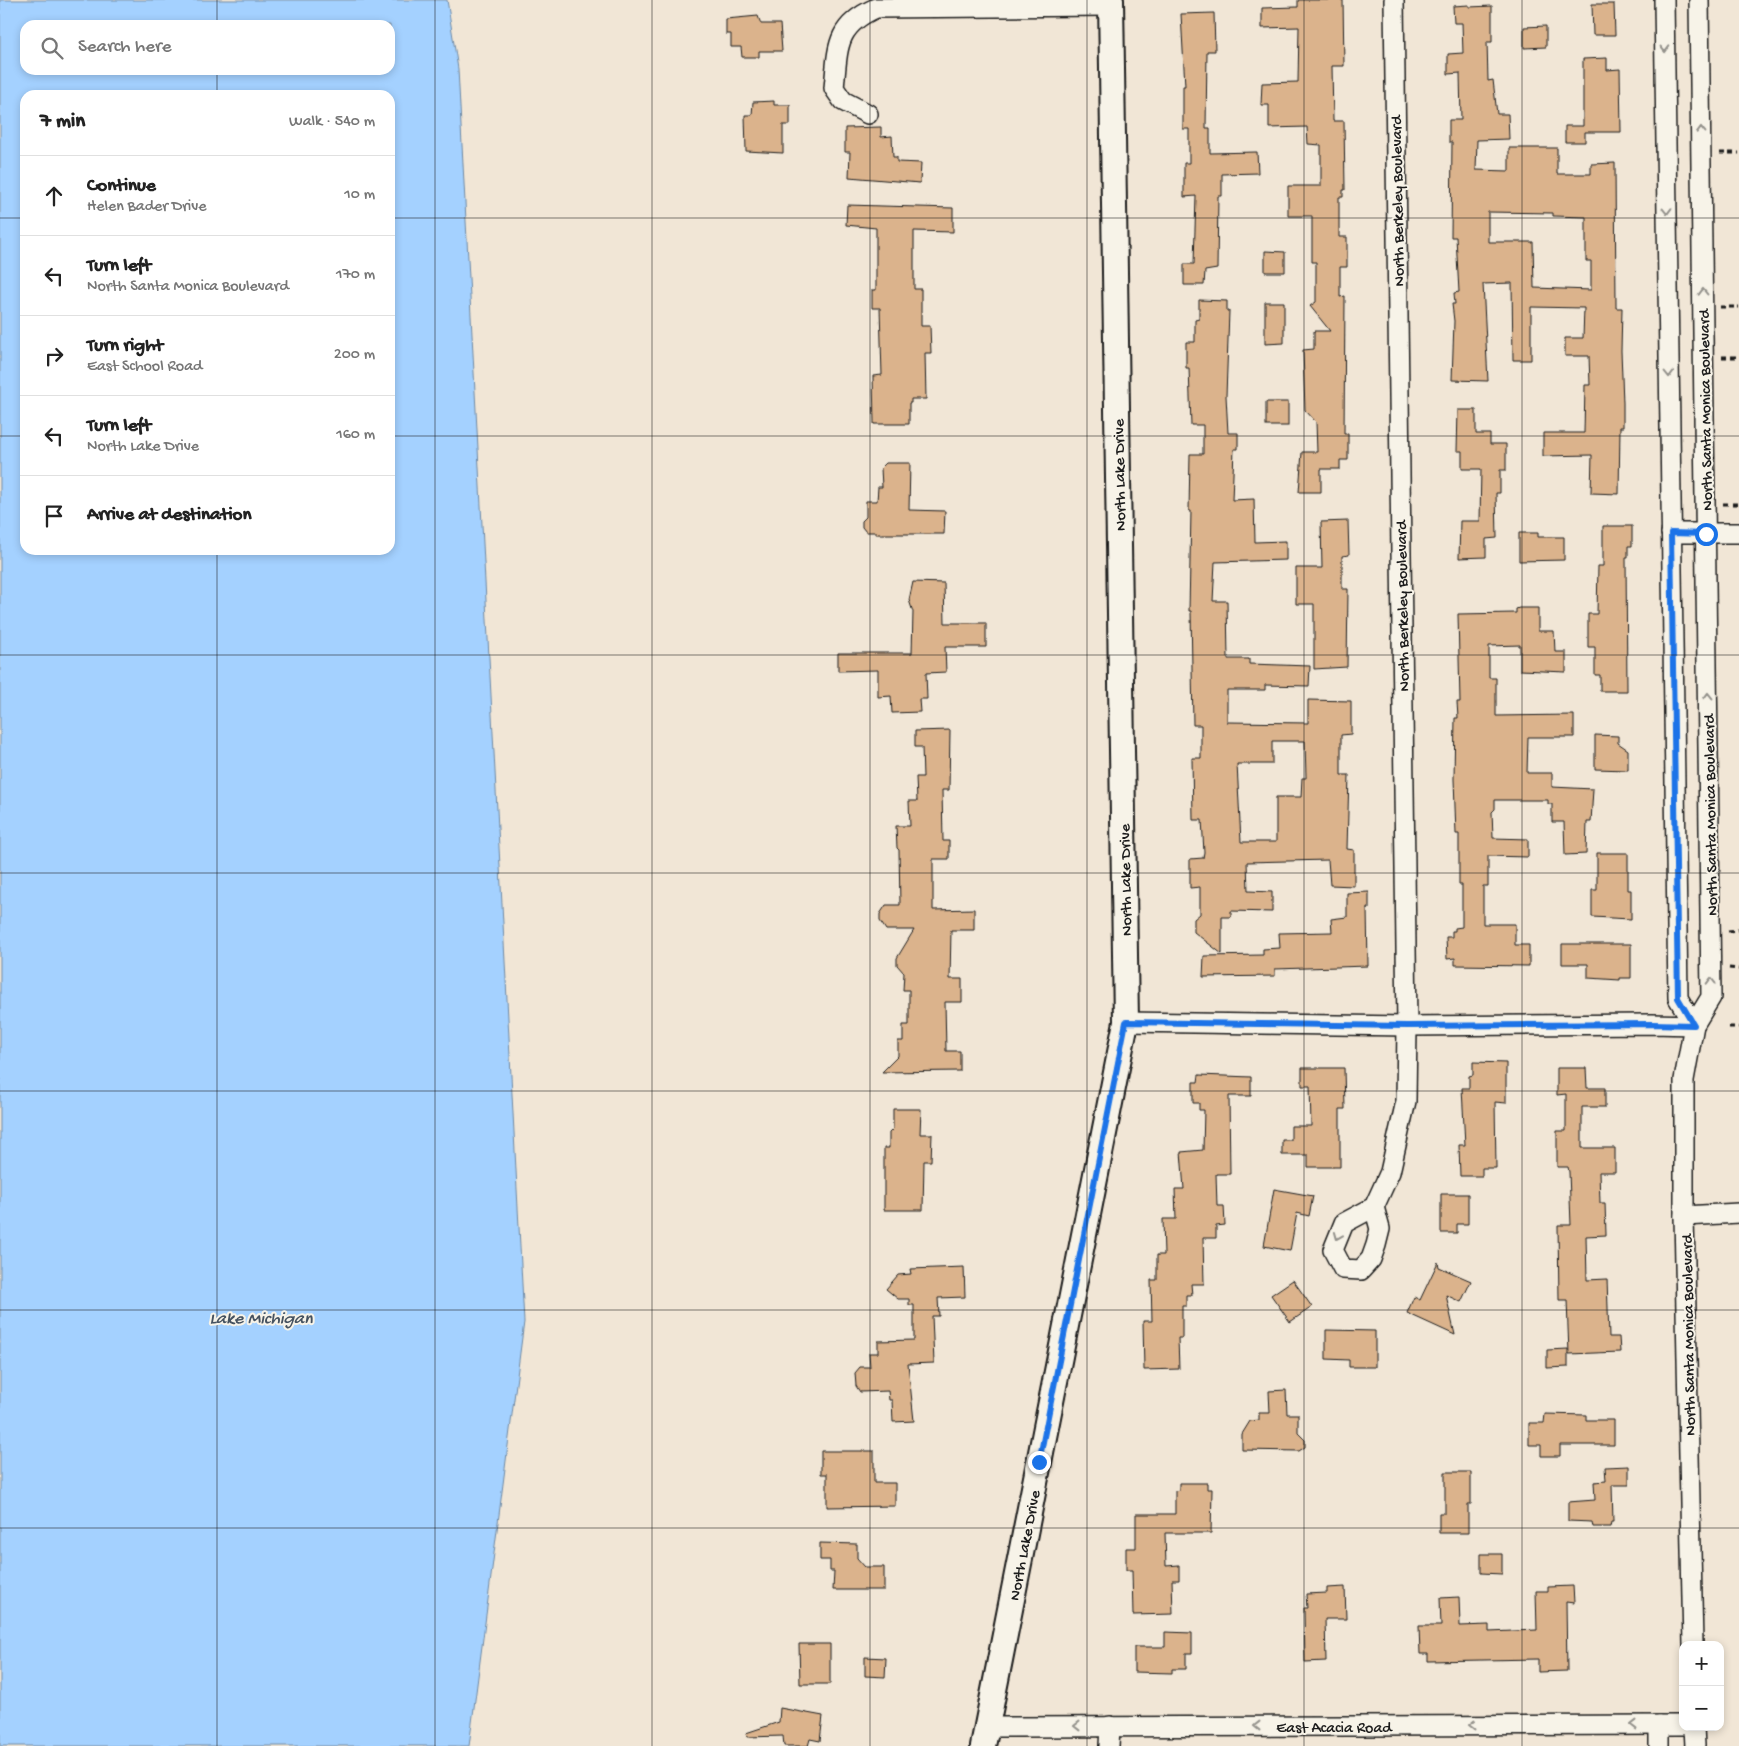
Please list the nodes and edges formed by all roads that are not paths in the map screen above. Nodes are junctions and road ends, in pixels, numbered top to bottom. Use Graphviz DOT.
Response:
graph roads {
  1 [pos="1394,0"];
  2 [pos="1664,0"];
  3 [pos="1699,0"];
  4 [pos="1111,3"];
  5 [pos="868,114"];
  6 [pos="1671,533"];
  7 [pos="1739,533"];
  8 [pos="1706,534"];
  9 [pos="1126,1022"];
  10 [pos="1694,1025"];
  11 [pos="1407,1026"];
  12 [pos="1374,1207"];
  13 [pos="1739,1213"];
  14 [pos="1684,1216"];
  15 [pos="1693,1641"];
  16 [pos="1659,1725"];
  17 [pos="1679,1725"];
  18 [pos="1110,1726"];
  19 [pos="1694,1731"];
  20 [pos="984,1736"];
  21 [pos="1109,1746"];
  22 [pos="1659,1746"];
  23 [pos="1695,1746"];
  1 -- 11 [label="street, North Berkeley Boulevard"];
  2 -- 6 [label="street, North Santa Monica Boulevard, one-way"];
  8 -- 3 [label="street, North Santa Monica Boulevard, one-way"];
  4 -- 5 [label="street"];
  4 -- 9 [label="main road, North Lake Drive"];
  6 -- 8 [label="street"];
  6 -- 10 [label="street, North Santa Monica Boulevard"];
  7 -- 8 [label="street"];
  10 -- 8 [label="street, North Santa Monica Boulevard, one-way"];
  9 -- 11 [label="street"];
  9 -- 20 [label="main road, North Lake Drive"];
  10 -- 11 [label="street"];
  10 -- 14 [label="street, North Santa Monica Boulevard"];
  11 -- 12 [label="street, North Berkeley Boulevard"];
  13 -- 14 [label="street"];
  14 -- 15 [label="street, North Santa Monica Boulevard"];
  16 -- 17 [label="street, East Acacia Road"];
  16 -- 18 [label="street, East Acacia Road, one-way"];
  16 -- 22 [label="street"];
  18 -- 20 [label="street, East Acacia Road, one-way"];
  18 -- 21 [label="street"];
  19 -- 23 [label="street"];
}
